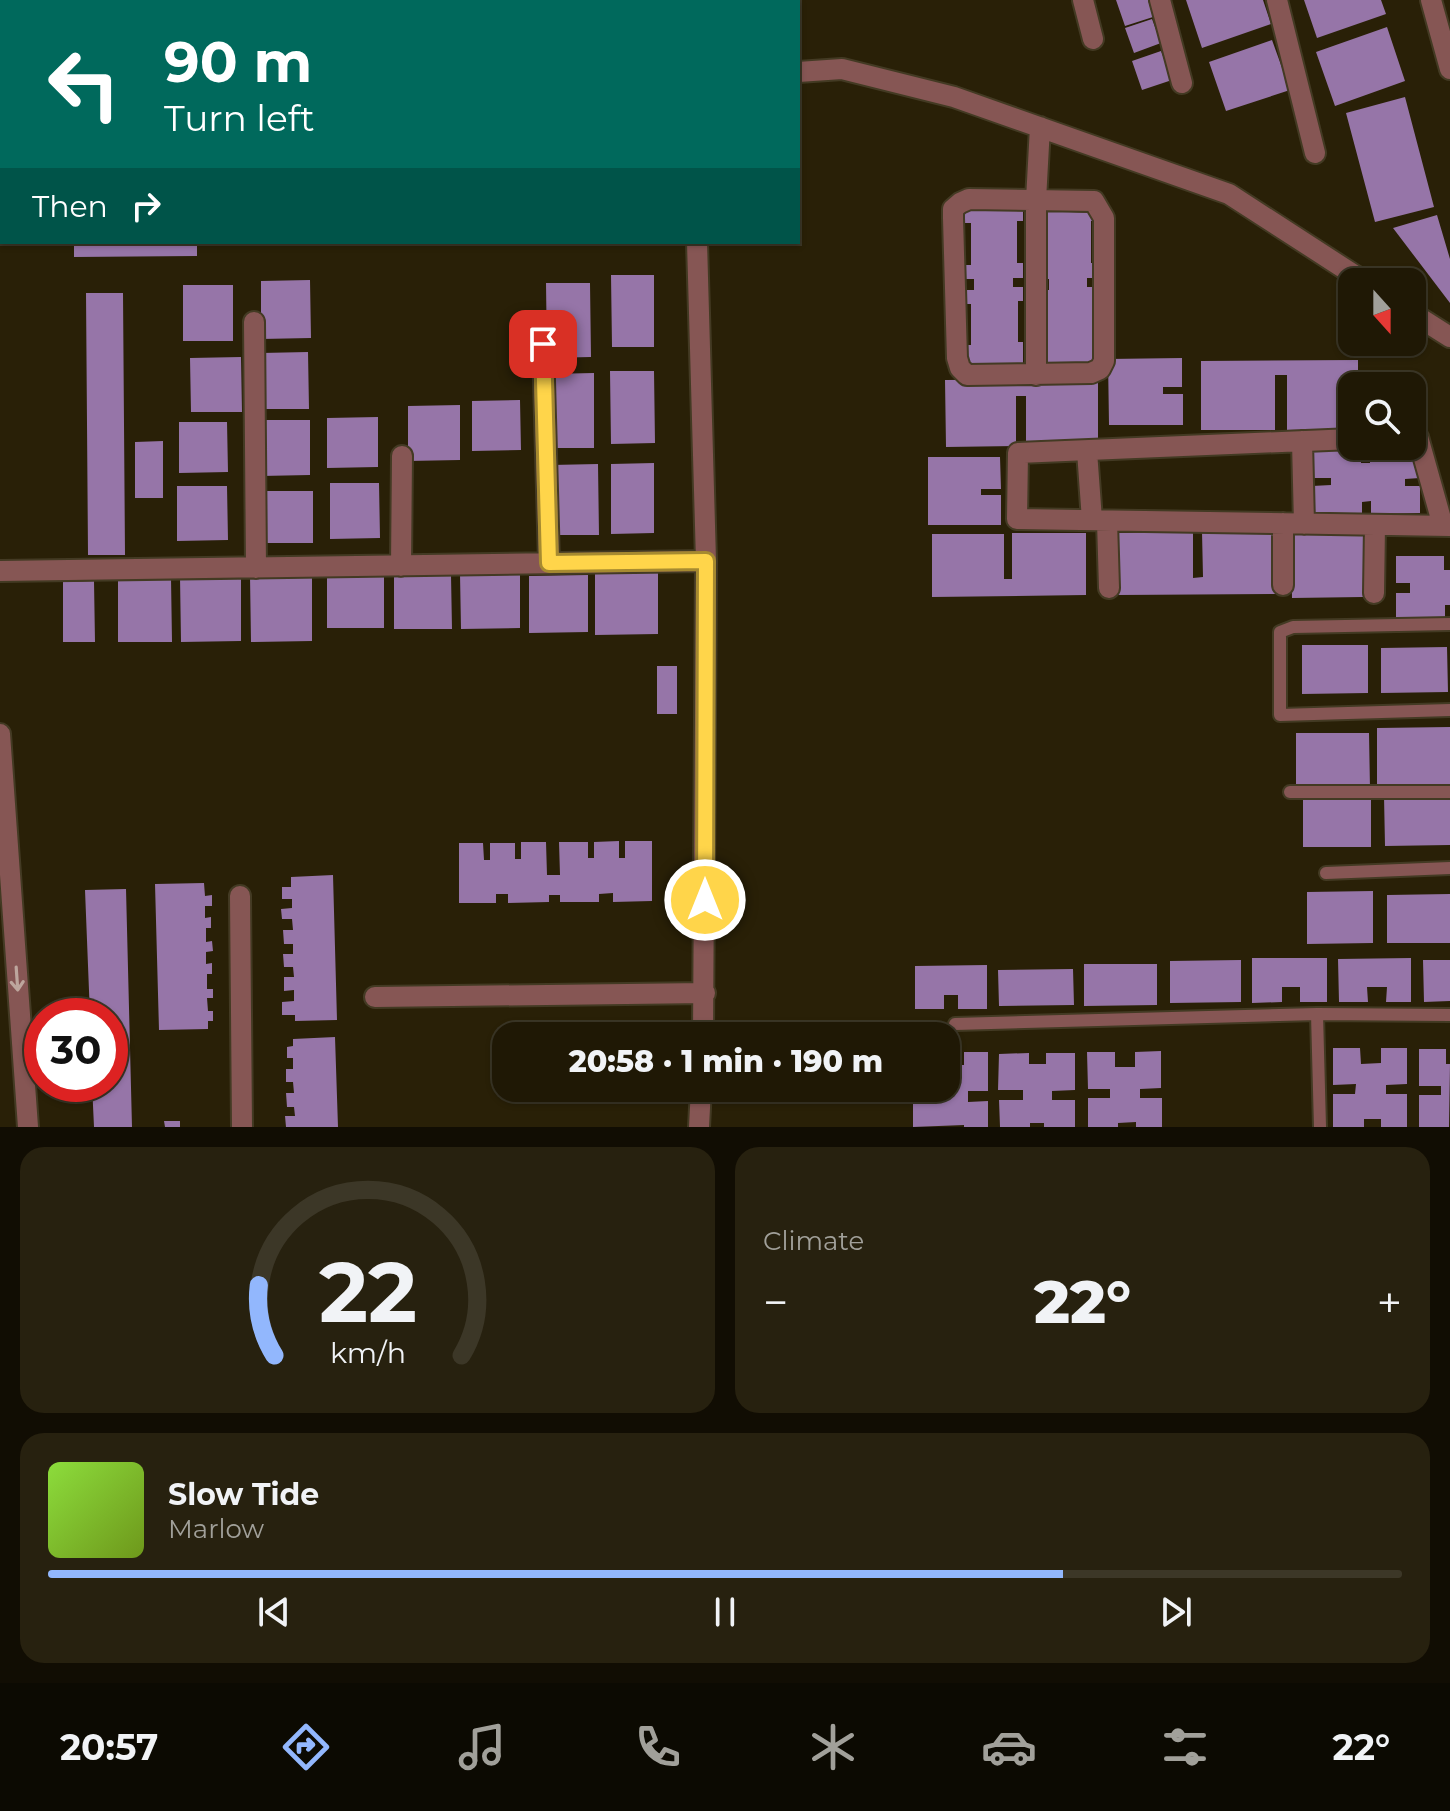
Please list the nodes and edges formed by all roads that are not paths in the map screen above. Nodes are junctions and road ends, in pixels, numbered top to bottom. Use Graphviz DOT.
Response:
graph roads {
  1 [pos="1083,0"];
  2 [pos="1160,0"];
  3 [pos="1277,0"];
  4 [pos="1431,0"];
  5 [pos="1093,39"];
  6 [pos="1450,69"];
  7 [pos="800,72"];
  8 [pos="1182,83"];
  9 [pos="1040,127"];
  10 [pos="1315,153"];
  11 [pos="1036,200"];
  12 [pos="697,244"];
  13 [pos="1343,268"];
  14 [pos="254,322"];
  15 [pos="1426,322"];
  16 [pos="1450,337"];
  17 [pos="543,344"];
  18 [pos="1036,375"];
  19 [pos="1338,440"];
  20 [pos="1302,441"];
  21 [pos="1087,451"];
  22 [pos="402,456"];
  23 [pos="1425,460"];
  24 [pos="1099,520"];
  25 [pos="1283,523"];
  26 [pos="1304,524"];
  27 [pos="1375,525"];
  28 [pos="1447,526"];
  29 [pos="706,561"];
  30 [pos="549,563"];
  31 [pos="401,566"];
  32 [pos="256,568"];
  33 [pos="0,571"];
  34 [pos="1283,585"];
  35 [pos="1109,588"];
  36 [pos="1374,593"];
  37 [pos="1450,624"];
  38 [pos="1450,710"];
  39 [pos="0,734"];
  40 [pos="1290,792"];
  41 [pos="1450,792"];
  42 [pos="1450,868"];
  43 [pos="1326,873"];
  44 [pos="240,896"];
  45 [pos="705,993"];
  46 [pos="375,997"];
  47 [pos="1317,1014"];
  48 [pos="1450,1015"];
  49 [pos="704,1022"];
  50 [pos="960,1024"];
  51 [pos="700,1102"];
  52 [pos="28,1127"];
  53 [pos="242,1127"];
  54 [pos="699,1127"];
  55 [pos="1320,1127"];
  1 -- 5 [label="street"];
  2 -- 8 [label="street"];
  3 -- 10 [label="street"];
  4 -- 6 [label="street"];
  7 -- 9 [label="street"];
  9 -- 11 [label="street"];
  9 -- 13 [label="street"];
  11 -- 18 [label="street"];
  11 -- 18 [label="street"];
  11 -- 18 [label="street"];
  12 -- 29 [label="street"];
  14 -- 32 [label="street"];
  15 -- 16 [label="street"];
  17 -- 30 [label="street"];
  19 -- 20 [label="street"];
  20 -- 21 [label="street"];
  20 -- 26 [label="street"];
  21 -- 24 [label="street"];
  21 -- 24 [label="street"];
  22 -- 31 [label="street"];
  23 -- 28 [label="street"];
  24 -- 25 [label="street"];
  24 -- 35 [label="street"];
  25 -- 26 [label="street"];
  25 -- 34 [label="street"];
  26 -- 27 [label="street"];
  27 -- 28 [label="street"];
  27 -- 36 [label="street"];
  29 -- 30 [label="street"];
  29 -- 45 [label="street"];
  30 -- 31 [label="street"];
  31 -- 32 [label="street"];
  32 -- 33 [label="street"];
  37 -- 38 [label="lane"];
  39 -- 52 [label="street, one-way"];
  40 -- 41 [label="lane"];
  42 -- 43 [label="lane"];
  44 -- 53 [label="street"];
  45 -- 46 [label="street"];
  45 -- 49 [label="street"];
  47 -- 48 [label="lane"];
  47 -- 50 [label="lane"];
  47 -- 55 [label="lane"];
  51 -- 54 [label="street"];
}
